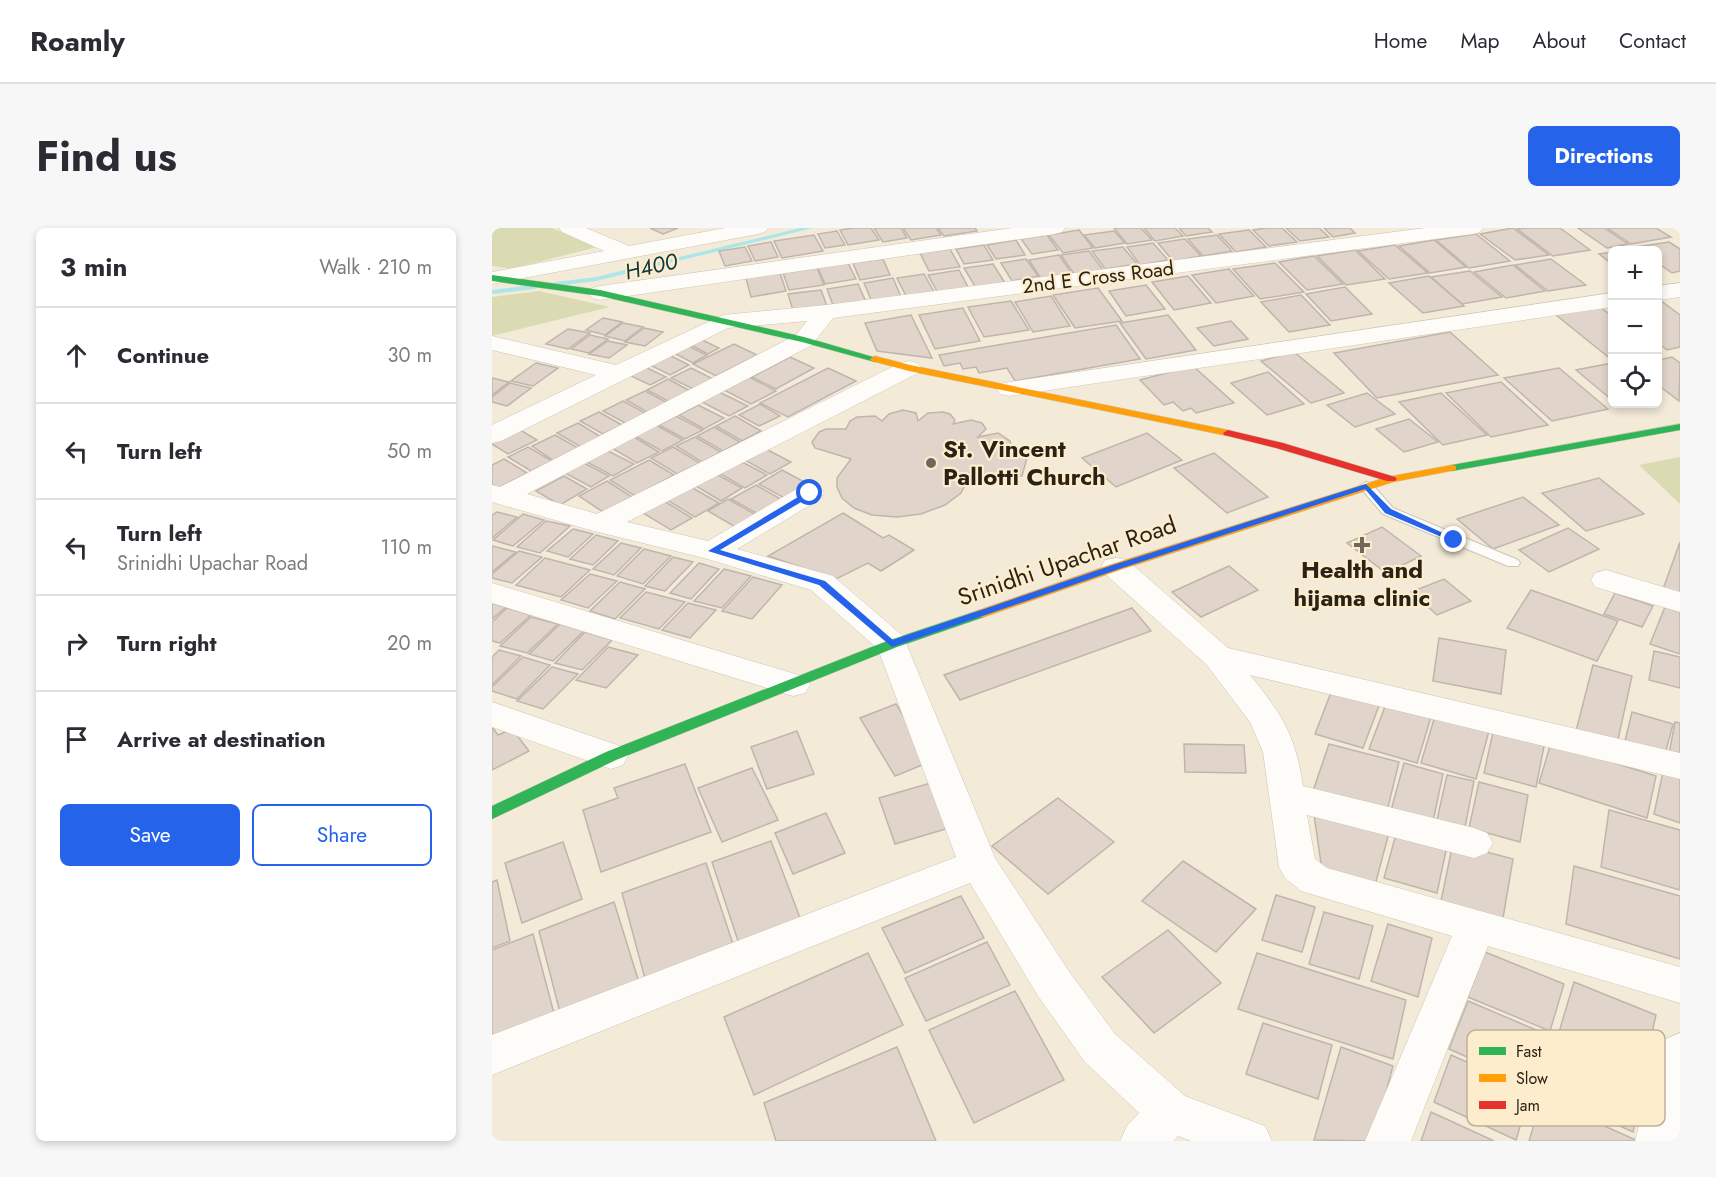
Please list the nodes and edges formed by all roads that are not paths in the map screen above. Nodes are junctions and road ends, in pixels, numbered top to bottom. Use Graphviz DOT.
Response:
graph roads {
  1 [pos="569,228"];
  2 [pos="758,228"];
  3 [pos="1055,228"];
  4 [pos="1473,228"];
  5 [pos="627,254"];
  6 [pos="494,278"];
  7 [pos="1680,290"];
  8 [pos="1662,292"];
  9 [pos="600,293"];
  10 [pos="1608,301"];
  11 [pos="826,312"];
  12 [pos="723,322"];
  13 [pos="804,340"];
  14 [pos="492,343"];
  15 [pos="909,368"];
  16 [pos="620,373"];
  17 [pos="1009,389"];
  18 [pos="504,421"];
  19 [pos="1680,427"];
  20 [pos="492,435"];
  21 [pos="1391,478"];
  22 [pos="1366,486"];
  23 [pos="810,493"];
  24 [pos="498,495"];
  25 [pos="600,524"];
  26 [pos="712,551"];
  27 [pos="1513,563"];
  28 [pos="1116,567"];
  29 [pos="1606,580"];
  30 [pos="492,593"];
  31 [pos="1680,602"];
  32 [pos="892,644"];
  33 [pos="1216,656"];
  34 [pos="793,685"];
  35 [pos="492,714"];
  36 [pos="611,756"];
  37 [pos="1680,766"];
  38 [pos="1286,796"];
  39 [pos="492,813"];
  40 [pos="1474,843"];
  41 [pos="978,864"];
  42 [pos="1476,927"];
  43 [pos="1680,985"];
  44 [pos="1680,1053"];
  45 [pos="492,1055"];
  46 [pos="1665,1113"];
  47 [pos="1156,1126"];
  48 [pos="1662,1126"];
  49 [pos="1249,1141"];
  50 [pos="1389,1141"];
  51 [pos="1658,1141"];
  1 -- 5 [label="street"];
  2 -- 5 [label="street"];
  3 -- 9 [label="street"];
  4 -- 11 [label="street, 2nd E Cross Road"];
  5 -- 6 [label="street"];
  6 -- 9 [label="street"];
  7 -- 8 [label="street"];
  9 -- 12 [label="street"];
  10 -- 17 [label="street"];
  11 -- 12 [label="street, 2nd E Cross Road"];
  11 -- 13 [label="street"];
  12 -- 13 [label="street"];
  12 -- 16 [label="street"];
  13 -- 15 [label="street"];
  13 -- 24 [label="street"];
  14 -- 16 [label="street"];
  15 -- 17 [label="street"];
  15 -- 25 [label="street"];
  16 -- 18 [label="street"];
  17 -- 21 [label="street"];
  18 -- 20 [label="street"];
  19 -- 21 [label="street, Srinidhi Upachar Road"];
  21 -- 22 [label="street, Srinidhi Upachar Road"];
  22 -- 27 [label="lane"];
  22 -- 28 [label="street, Srinidhi Upachar Road"];
  23 -- 26 [label="street"];
  24 -- 25 [label="street"];
  25 -- 26 [label="street"];
  26 -- 32 [label="street"];
  28 -- 32 [label="street, Srinidhi Upachar Road"];
  28 -- 33 [label="street"];
  29 -- 31 [label="street"];
  30 -- 34 [label="street"];
  32 -- 34 [label="street, Srinidhi Upachar Road"];
  32 -- 41 [label="street"];
  33 -- 37 [label="street"];
  33 -- 38 [label="street"];
  34 -- 36 [label="street, Srinidhi Upachar Road"];
  35 -- 36 [label="street"];
  36 -- 39 [label="street, Srinidhi Upachar Road"];
  38 -- 40 [label="street"];
  38 -- 42 [label="street"];
  41 -- 45 [label="street"];
  41 -- 47 [label="street"];
  42 -- 43 [label="street"];
  42 -- 50 [label="street"];
  44 -- 46 [label="street"];
  47 -- 49 [label="street"];
  48 -- 51 [label="street"];
}
